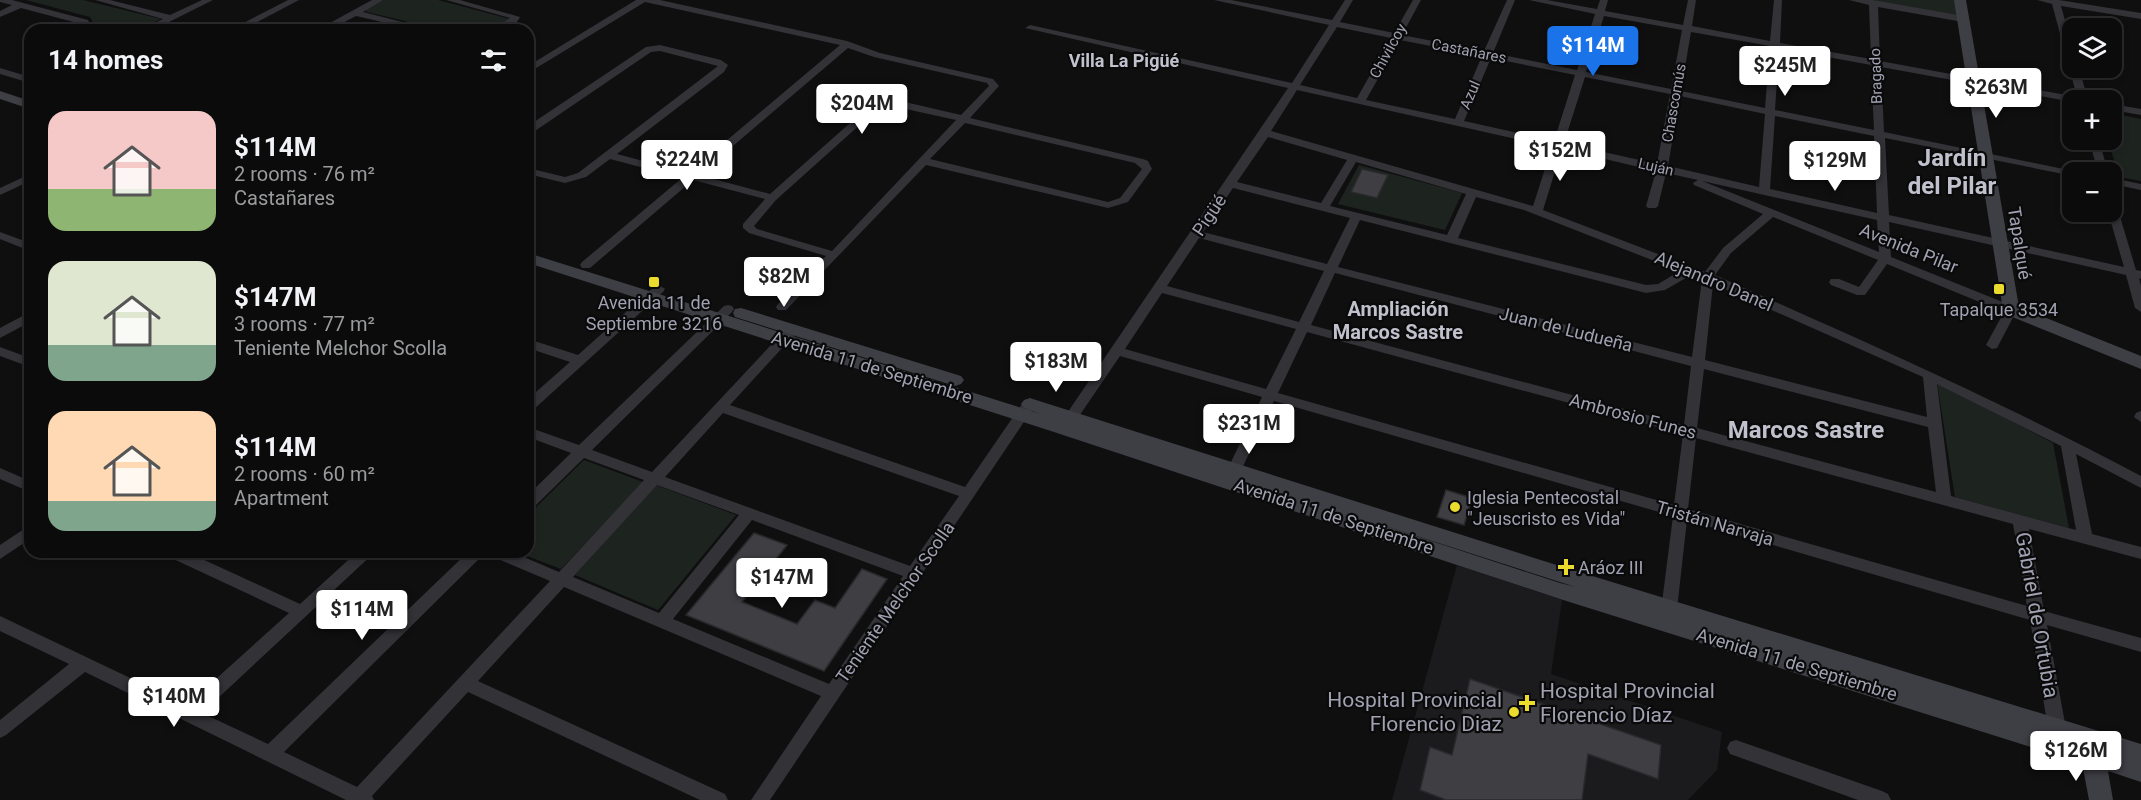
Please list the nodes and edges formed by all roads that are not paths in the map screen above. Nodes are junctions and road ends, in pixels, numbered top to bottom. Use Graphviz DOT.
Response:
graph roads {
  1 [pos="2,0"];
  2 [pos="99,0"];
  3 [pos="209,0"];
  4 [pos="296,0"];
  5 [pos="379,0"];
  6 [pos="625,0"];
  7 [pos="642,0"];
  8 [pos="648,0"];
  9 [pos="1218,0"];
  10 [pos="1348,0"];
  11 [pos="1417,0"];
  12 [pos="1511,0"];
  13 [pos="1533,0"];
  14 [pos="1604,0"];
  15 [pos="1692,0"];
  16 [pos="1778,0"];
  17 [pos="1853,0"];
  18 [pos="1960,0"];
  19 [pos="2041,0"];
  20 [pos="458,1"];
  21 [pos="2055,1"];
  22 [pos="1874,3"];
  23 [pos="20,5"];
  24 [pos="1600,12"];
  25 [pos="356,13"];
  26 [pos="0,14"];
  27 [pos="2141,16"];
  28 [pos="171,18"];
  29 [pos="1963,19"];
  30 [pos="87,24"];
  31 [pos="160,24"];
  32 [pos="247,24"];
  33 [pos="334,24"];
  34 [pos="403,24"];
  35 [pos="507,24"];
  36 [pos="1334,24"];
  37 [pos="2062,27"];
  38 [pos="1030,28"];
  39 [pos="1687,28"];
  40 [pos="1396,36"];
  41 [pos="847,44"];
  42 [pos="1775,45"];
  43 [pos="1487,55"];
  44 [pos="534,56"];
  45 [pos="1875,63"];
  46 [pos="534,66"];
  47 [pos="0,71"];
  48 [pos="1580,74"];
  49 [pos="24,78"];
  50 [pos="1974,81"];
  51 [pos="0,86"];
  52 [pos="1294,87"];
  53 [pos="24,93"];
  54 [pos="1676,93"];
  55 [pos="0,95"];
  56 [pos="2062,97"];
  57 [pos="1360,102"];
  58 [pos="24,103"];
  59 [pos="2122,109"];
  60 [pos="1770,112"];
  61 [pos="2141,112"];
  62 [pos="965,119"];
  63 [pos="1458,123"];
  64 [pos="534,127"];
  65 [pos="1265,133"];
  66 [pos="1878,134"];
  67 [pos="1557,145"];
  68 [pos="609,155"];
  69 [pos="1986,156"];
  70 [pos="1353,158"];
  71 [pos="924,161"];
  72 [pos="1662,169"];
  73 [pos="2062,171"];
  74 [pos="534,173"];
  75 [pos="690,177"];
  76 [pos="24,180"];
  77 [pos="2122,183"];
  78 [pos="1230,184"];
  79 [pos="2141,187"];
  80 [pos="1764,191"];
  81 [pos="0,192"];
  82 [pos="1472,192"];
  83 [pos="772,198"];
  84 [pos="1652,206"];
  85 [pos="1324,207"];
  86 [pos="1537,212"];
  87 [pos="1771,213"];
  88 [pos="1357,215"];
  89 [pos="1883,218"];
  90 [pos="2118,222"];
  91 [pos="1196,234"];
  92 [pos="0,235"];
  93 [pos="1452,238"];
  94 [pos="2000,244"];
  95 [pos="24,245"];
  96 [pos="534,250"];
  97 [pos="834,255"];
  98 [pos="1885,259"];
  99 [pos="534,260"];
  100 [pos="586,265"];
  101 [pos="1331,268"];
  102 [pos="1690,270"];
  103 [pos="2136,274"];
  104 [pos="1708,277"];
  105 [pos="1835,282"];
  106 [pos="1159,288"];
  107 [pos="655,293"];
  108 [pos="782,307"];
  109 [pos="2141,308"];
  110 [pos="2011,310"];
  111 [pos="723,314"];
  112 [pos="24,320"];
  113 [pos="1303,327"];
  114 [pos="0,334"];
  115 [pos="787,334"];
  116 [pos="534,345"];
  117 [pos="1992,345"];
  118 [pos="0,351"];
  119 [pos="1117,351"];
  120 [pos="579,360"];
  121 [pos="24,361"];
  122 [pos="1698,363"];
  123 [pos="2141,363"];
  124 [pos="1929,375"];
  125 [pos="1271,395"];
  126 [pos="534,401"];
  127 [pos="720,407"];
  128 [pos="1026,409"];
  129 [pos="1068,422"];
  130 [pos="1935,424"];
  131 [pos="1690,432"];
  132 [pos="534,434"];
  133 [pos="2067,443"];
  134 [pos="582,452"];
  135 [pos="0,473"];
  136 [pos="1232,476"];
  137 [pos="655,478"];
  138 [pos="2141,483"];
  139 [pos="24,484"];
  140 [pos="969,494"];
  141 [pos="534,498"];
  142 [pos="1944,500"];
  143 [pos="1680,513"];
  144 [pos="749,514"];
  145 [pos="2020,520"];
  146 [pos="24,535"];
  147 [pos="2085,538"];
  148 [pos="0,553"];
  149 [pos="2141,553"];
  150 [pos="185,558"];
  151 [pos="360,558"];
  152 [pos="472,558"];
  153 [pos="511,558"];
  154 [pos="915,574"];
  155 [pos="562,579"];
  156 [pos="302,612"];
  157 [pos="2037,615"];
  158 [pos="1668,616"];
  159 [pos="662,621"];
  160 [pos="0,623"];
  161 [pos="2141,645"];
  162 [pos="81,665"];
  163 [pos="466,683"];
  164 [pos="832,693"];
  165 [pos="188,715"];
  166 [pos="0,730"];
  167 [pos="2058,737"];
  168 [pos="1736,748"];
  169 [pos="2091,748"];
  170 [pos="269,754"];
  171 [pos="2141,755"];
  172 [pos="2141,771"];
  173 [pos="362,799"];
  174 [pos="719,800"];
  175 [pos="760,800"];
  176 [pos="1882,800"];
  177 [pos="2101,800"];
  1 -- 23 [label="street"];
  2 -- 28 [label="street"];
  3 -- 28 [label="street"];
  4 -- 32 [label="street"];
  5 -- 25 [label="street"];
  6 -- 44 [label="street"];
  7 -- 46 [label="street"];
  8 -- 41 [label="street"];
  9 -- 36 [label="street, Castañares"];
  10 -- 36 [label="street, Pigüé"];
  11 -- 40 [label="street, Chivilcoy"];
  12 -- 43 [label="street, Azul"];
  13 -- 24 [label="street"];
  14 -- 24 [label="street"];
  15 -- 39 [label="street, Chascomús"];
  16 -- 42 [label="street"];
  17 -- 22 [label="street"];
  18 -- 29 [label="main road, Tapalqué"];
  19 -- 21 [label="street"];
  20 -- 35 [label="street"];
  21 -- 27 [label="street"];
  21 -- 37 [label="street"];
  22 -- 29 [label="street"];
  22 -- 45 [label="street, Bragado"];
  23 -- 26 [label="street"];
  23 -- 30 [label="street"];
  24 -- 39 [label="street"];
  24 -- 48 [label="street"];
  25 -- 33 [label="street"];
  25 -- 34 [label="street"];
  28 -- 31 [label="street"];
  29 -- 50 [label="main road, Tapalqué"];
  36 -- 40 [label="street, Castañares"];
  36 -- 52 [label="street, Pigüé"];
  38 -- 52 [label="street, Luján"];
  39 -- 42 [label="street"];
  39 -- 54 [label="street, Chascomús"];
  40 -- 43 [label="street, Castañares"];
  40 -- 57 [label="street, Chivilcoy"];
  41 -- 62 [label="street"];
  41 -- 75 [label="street"];
  42 -- 45 [label="street"];
  42 -- 60 [label="street"];
  43 -- 48 [label="street, Castañares"];
  43 -- 63 [label="street, Azul"];
  45 -- 50 [label="street"];
  45 -- 66 [label="street, Bragado"];
  47 -- 49 [label="street"];
  48 -- 54 [label="street, Castañares"];
  48 -- 67 [label="street"];
  50 -- 56 [label="street"];
  50 -- 69 [label="main road, Tapalqué"];
  51 -- 53 [label="main road"];
  52 -- 57 [label="street, Luján"];
  52 -- 65 [label="street, Pigüé"];
  54 -- 60 [label="street, Castañares"];
  54 -- 72 [label="street, Chascomús"];
  55 -- 58 [label="main road"];
  57 -- 63 [label="street, Luján"];
  59 -- 61 [label="street"];
  60 -- 66 [label="street, Castañares"];
  60 -- 80 [label="street"];
  62 -- 71 [label="street"];
  62 -- 71 [label="street"];
  62 -- 83 [label="street"];
  63 -- 67 [label="street, Luján"];
  64 -- 68 [label="street"];
  65 -- 70 [label="street, Alejandro Danel"];
  65 -- 78 [label="street, Pigüé"];
  66 -- 69 [label="street, Castañares"];
  66 -- 89 [label="street, Bragado"];
  67 -- 72 [label="street, Luján"];
  67 -- 86 [label="street"];
  68 -- 74 [label="street"];
  68 -- 75 [label="street"];
  69 -- 73 [label="street, Castañares"];
  69 -- 94 [label="main road, Tapalqué"];
  70 -- 82 [label="street, Alejandro Danel"];
  70 -- 85 [label="street"];
  71 -- 97 [label="street"];
  72 -- 80 [label="street, Luján"];
  72 -- 84 [label="street, Chascomús"];
  72 -- 87 [label="street, Avenida Pilar"];
  75 -- 83 [label="street"];
  75 -- 100 [label="street"];
  76 -- 81 [label="street"];
  77 -- 79 [label="street"];
  78 -- 85 [label="street"];
  78 -- 91 [label="street, Pigüé"];
  80 -- 89 [label="street, Luján"];
  82 -- 86 [label="street, Alejandro Danel"];
  82 -- 93 [label="street"];
  83 -- 97 [label="street"];
  85 -- 88 [label="street"];
  86 -- 102 [label="street, Alejandro Danel"];
  87 -- 98 [label="street, Avenida Pilar"];
  87 -- 104 [label="street"];
  88 -- 93 [label="street"];
  88 -- 101 [label="street"];
  89 -- 94 [label="street, Luján"];
  89 -- 98 [label="street, Bragado"];
  90 -- 103 [label="street"];
  91 -- 101 [label="street, Juan de Ludueña"];
  91 -- 106 [label="street, Pigüé"];
  92 -- 95 [label="street"];
  93 -- 102 [label="street"];
  94 -- 103 [label="street, Luján"];
  94 -- 110 [label="main road, Tapalqué"];
  96 -- 100 [label="main road, Avenida 11 de Septiembre"];
  97 -- 108 [label="street"];
  98 -- 105 [label="street"];
  98 -- 110 [label="street, Avenida Pilar"];
  99 -- 107 [label="main road, Avenida 11 de Septiembre"];
  100 -- 107 [label="main road, Avenida 11 de Septiembre"];
  101 -- 113 [label="street"];
  101 -- 122 [label="street, Juan de Ludueña"];
  102 -- 104 [label="street, Alejandro Danel"];
  103 -- 109 [label="street"];
  104 -- 122 [label="street"];
  104 -- 124 [label="street, Alejandro Danel"];
  106 -- 113 [label="street, Ambrosio Funes"];
  106 -- 119 [label="street, Pigüé"];
  107 -- 111 [label="main road, Avenida 11 de Septiembre"];
  107 -- 120 [label="street"];
  110 -- 117 [label="street"];
  110 -- 123 [label="main road, Avenida Pilar"];
  111 -- 115 [label="main road, Avenida 11 de Septiembre"];
  111 -- 134 [label="street"];
  112 -- 114 [label="street"];
  113 -- 125 [label="street"];
  113 -- 131 [label="street, Ambrosio Funes"];
  115 -- 127 [label="street"];
  115 -- 128 [label="main road, Avenida 11 de Septiembre"];
  116 -- 120 [label="street"];
  118 -- 121 [label="street"];
  119 -- 125 [label="street, Tristán Narvaja"];
  119 -- 129 [label="street, Pigüé"];
  120 -- 126 [label="street"];
  122 -- 130 [label="street, Juan de Ludueña"];
  122 -- 131 [label="street"];
  124 -- 130 [label="street"];
  124 -- 133 [label="street, Alejandro Danel"];
  125 -- 136 [label="street"];
  125 -- 143 [label="street, Tristán Narvaja"];
  127 -- 137 [label="street"];
  127 -- 140 [label="street"];
  128 -- 129 [label="main road, Avenida 11 de Septiembre"];
  128 -- 140 [label="street, Teniente Melchor Scolla"];
  129 -- 136 [label="main road, Avenida 11 de Septiembre"];
  130 -- 142 [label="street"];
  131 -- 142 [label="street, Ambrosio Funes"];
  131 -- 143 [label="street"];
  132 -- 134 [label="street"];
  133 -- 138 [label="street, Alejandro Danel"];
  133 -- 147 [label="street"];
  134 -- 137 [label="street"];
  134 -- 141 [label="street"];
  135 -- 139 [label="street"];
  136 -- 158 [label="main road, Avenida 11 de Septiembre"];
  137 -- 144 [label="street"];
  137 -- 155 [label="street"];
  140 -- 154 [label="street, Teniente Melchor Scolla"];
  142 -- 145 [label="street, Ambrosio Funes"];
  143 -- 157 [label="street, Tristán Narvaja"];
  143 -- 158 [label="street"];
  144 -- 154 [label="street"];
  144 -- 159 [label="street"];
  145 -- 147 [label="street, Ambrosio Funes"];
  145 -- 157 [label="street, Gabriel de Ortubia"];
  146 -- 148 [label="street"];
  147 -- 149 [label="street, Ambrosio Funes"];
  150 -- 156 [label="street"];
  151 -- 156 [label="street"];
  152 -- 170 [label="street"];
  153 -- 155 [label="street"];
  154 -- 164 [label="street, Teniente Melchor Scolla"];
  155 -- 159 [label="street"];
  155 -- 163 [label="street"];
  156 -- 165 [label="street"];
  157 -- 161 [label="street, Tristán Narvaja"];
  157 -- 167 [label="street, Gabriel de Ortubia"];
  158 -- 167 [label="main road, Avenida 11 de Septiembre"];
  159 -- 164 [label="street"];
  160 -- 162 [label="street"];
  162 -- 165 [label="street"];
  162 -- 166 [label="street"];
  163 -- 173 [label="street"];
  163 -- 174 [label="street"];
  164 -- 175 [label="street, Teniente Melchor Scolla"];
  165 -- 170 [label="street"];
  167 -- 169 [label="main road, Avenida 11 de Septiembre"];
  168 -- 176 [label="street"];
  169 -- 171 [label="main road, Avenida 11 de Septiembre"];
  169 -- 172 [label="main road, Avenida 11 de Septiembre"];
  169 -- 177 [label="main road"];
  170 -- 173 [label="street"];
}
